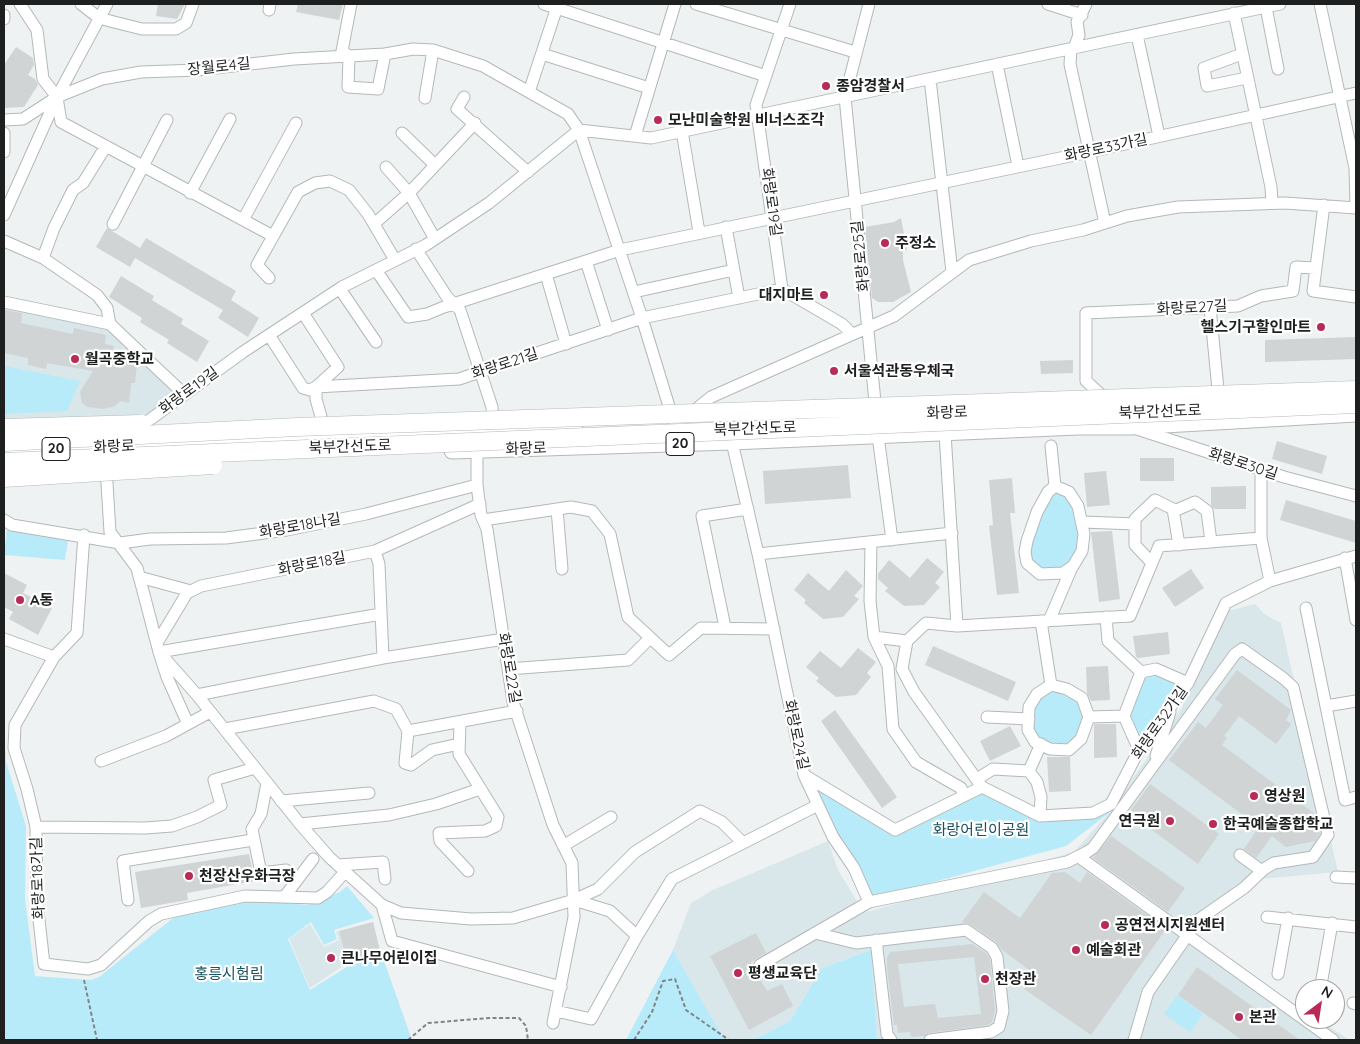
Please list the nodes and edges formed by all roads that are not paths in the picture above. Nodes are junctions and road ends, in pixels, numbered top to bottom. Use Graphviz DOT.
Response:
graph roads {
  1 [pos="20,4"];
  2 [pos="81,4"];
  3 [pos="107,4"];
  4 [pos="193,4"];
  5 [pos="352,4"];
  6 [pos="544,4"];
  7 [pos="675,4"];
  8 [pos="696,4"];
  9 [pos="790,4"];
  10 [pos="869,4"];
  11 [pos="1048,4"];
  12 [pos="1086,4"];
  13 [pos="1280,4"];
  14 [pos="1320,4"];
  15 [pos="558,6"];
  16 [pos="1266,7"];
  17 [pos="1234,13"];
  18 [pos="1082,15"];
  19 [pos="100,18"];
  20 [pos="781,31"];
  21 [pos="1137,34"];
  22 [pos="663,43"];
  23 [pos="1073,48"];
  24 [pos="433,50"];
  25 [pos="855,52"];
  26 [pos="385,54"];
  27 [pos="542,54"];
  28 [pos="1242,54"];
  29 [pos="349,56"];
  30 [pos="997,64"];
  31 [pos="1278,69"];
  32 [pos="766,76"];
  33 [pos="1247,78"];
  34 [pos="930,79"];
  35 [pos="649,88"];
  36 [pos="529,92"];
  37 [pos="1356,93"];
  38 [pos="1341,96"];
  39 [pos="464,97"];
  40 [pos="845,97"];
  41 [pos="57,98"];
  42 [pos="425,98"];
  43 [pos="758,115"];
  44 [pos="1256,115"];
  45 [pos="4,120"];
  46 [pos="167,120"];
  47 [pos="230,120"];
  48 [pos="296,123"];
  49 [pos="475,123"];
  50 [pos="579,130"];
  51 [pos="682,131"];
  52 [pos="4,133"];
  53 [pos="402,133"];
  54 [pos="635,136"];
  55 [pos="1159,136"];
  56 [pos="106,146"];
  57 [pos="4,152"];
  58 [pos="1089,152"];
  59 [pos="435,165"];
  60 [pos="386,166"];
  61 [pos="1018,166"];
  62 [pos="143,167"];
  63 [pos="528,172"];
  64 [pos="942,182"];
  65 [pos="190,193"];
  66 [pos="409,193"];
  67 [pos="855,200"];
  68 [pos="1272,203"];
  69 [pos="1324,205"];
  70 [pos="1356,208"];
  71 [pos="4,215"];
  72 [pos="774,219"];
  73 [pos="243,220"];
  74 [pos="1105,223"];
  75 [pos="113,224"];
  76 [pos="374,224"];
  77 [pos="726,227"];
  78 [pos="699,232"];
  79 [pos="273,236"];
  80 [pos="434,239"];
  81 [pos="4,241"];
  82 [pos="416,249"];
  83 [pos="620,250"];
  84 [pos="43,258"];
  85 [pos="395,260"];
  86 [pos="586,261"];
  87 [pos="1316,268"];
  88 [pos="376,270"];
  89 [pos="734,270"];
  90 [pos="952,272"];
  91 [pos="546,274"];
  92 [pos="269,278"];
  93 [pos="340,289"];
  94 [pos="782,289"];
  95 [pos="634,292"];
  96 [pos="1356,296"];
  97 [pos="739,298"];
  98 [pos="4,302"];
  99 [pos="453,304"];
  100 [pos="1210,307"];
  101 [pos="302,313"];
  102 [pos="642,318"];
  103 [pos="110,324"];
  104 [pos="868,328"];
  105 [pos="608,330"];
  106 [pos="852,334"];
  107 [pos="269,335"];
  108 [pos="376,342"];
  109 [pos="566,344"];
  110 [pos="482,371"];
  111 [pos="316,387"];
  112 [pos="1356,390"];
  113 [pos="184,394"];
  114 [pos="1356,396"];
  115 [pos="1219,402"];
  116 [pos="1356,404"];
  117 [pos="1113,406"];
  118 [pos="1077,408"];
  119 [pos="1356,414"];
  120 [pos="877,416"];
  121 [pos="675,426"];
  122 [pos="1078,426"];
  123 [pos="1112,426"];
  124 [pos="297,427"];
  125 [pos="493,427"];
  126 [pos="1130,427"];
  127 [pos="4,428"];
  128 [pos="528,430"];
  129 [pos="945,433"];
  130 [pos="326,436"];
  131 [pos="878,436"];
  132 [pos="4,442"];
  133 [pos="732,442"];
  134 [pos="1051,446"];
  135 [pos="522,449"];
  136 [pos="4,451"];
  137 [pos="477,451"];
  138 [pos="256,452"];
  139 [pos="107,454"];
  140 [pos="4,462"];
  141 [pos="4,470"];
  142 [pos="1261,470"];
  143 [pos="4,478"];
  144 [pos="477,485"];
  145 [pos="1055,486"];
  146 [pos="1356,496"];
  147 [pos="480,504"];
  148 [pos="557,509"];
  149 [pos="748,509"];
  150 [pos="1174,511"];
  151 [pos="4,520"];
  152 [pos="483,520"];
  153 [pos="1083,522"];
  154 [pos="1135,524"];
  155 [pos="952,533"];
  156 [pos="84,535"];
  157 [pos="1260,538"];
  158 [pos="892,540"];
  159 [pos="871,542"];
  160 [pos="1211,542"];
  161 [pos="120,543"];
  162 [pos="1179,545"];
  163 [pos="375,552"];
  164 [pos="758,554"];
  165 [pos="1350,557"];
  166 [pos="1152,563"];
  167 [pos="1073,566"];
  168 [pos="562,570"];
  169 [pos="139,577"];
  170 [pos="1270,581"];
  171 [pos="192,591"];
  172 [pos="1306,608"];
  173 [pos="381,614"];
  174 [pos="1106,617"];
  175 [pos="1356,620"];
  176 [pos="1045,621"];
  177 [pos="957,626"];
  178 [pos="725,628"];
  179 [pos="774,629"];
  180 [pos="874,637"];
  181 [pos="650,638"];
  182 [pos="4,639"];
  183 [pos="504,640"];
  184 [pos="907,641"];
  185 [pos="158,648"];
  186 [pos="54,657"];
  187 [pos="383,658"];
  188 [pos="508,668"];
  189 [pos="1141,672"];
  190 [pos="1188,683"];
  191 [pos="1051,685"];
  192 [pos="197,695"];
  193 [pos="1174,701"];
  194 [pos="1356,701"];
  195 [pos="1326,706"];
  196 [pos="210,712"];
  197 [pos="517,712"];
  198 [pos="1124,716"];
  199 [pos="987,717"];
  200 [pos="1089,717"];
  201 [pos="1029,719"];
  202 [pos="460,722"];
  203 [pos="188,724"];
  204 [pos="225,729"];
  205 [pos="408,731"];
  206 [pos="460,744"];
  207 [pos="1042,744"];
  208 [pos="1139,750"];
  209 [pos="101,761"];
  210 [pos="1153,765"];
  211 [pos="255,768"];
  212 [pos="1028,771"];
  213 [pos="804,775"];
  214 [pos="267,783"];
  215 [pos="979,783"];
  216 [pos="480,789"];
  217 [pos="369,793"];
  218 [pos="964,796"];
  219 [pos="1356,797"];
  220 [pos="280,801"];
  221 [pos="818,805"];
  222 [pos="1040,816"];
  223 [pos="611,817"];
  224 [pos="300,824"];
  225 [pos="36,827"];
  226 [pos="253,840"];
  227 [pos="742,842"];
  228 [pos="563,846"];
  229 [pos="1240,855"];
  230 [pos="1078,857"];
  231 [pos="313,859"];
  232 [pos="286,870"];
  233 [pos="468,871"];
  234 [pos="1262,871"];
  235 [pos="345,872"];
  236 [pos="1336,878"];
  237 [pos="1356,878"];
  238 [pos="385,879"];
  239 [pos="285,896"];
  240 [pos="128,900"];
  241 [pos="574,900"];
  242 [pos="869,902"];
  243 [pos="382,906"];
  244 [pos="1267,917"];
  245 [pos="1288,918"];
  246 [pos="1332,924"];
  247 [pos="1356,927"];
  248 [pos="815,933"];
  249 [pos="1188,935"];
  250 [pos="637,936"];
  251 [pos="876,940"];
  252 [pos="760,965"];
  253 [pos="1278,974"];
  254 [pos="1322,979"];
  255 [pos="561,987"];
  256 [pos="556,1011"];
  257 [pos="553,1023"];
  258 [pos="948,1039"];
  259 [pos="891,1040"];
  260 [pos="930,1040"];
  261 [pos="1134,1040"];
  262 [pos="1334,1040"];
  1 -- 41 [label="street"];
  2 -- 19 [label="street"];
  3 -- 19 [label="street"];
  4 -- 19 [label="street"];
  5 -- 29 [label="street"];
  6 -- 15 [label="street"];
  7 -- 22 [label="street"];
  8 -- 20 [label="street"];
  9 -- 20 [label="street, 화랑로19길"];
  10 -- 25 [label="street, 화랑로25길"];
  11 -- 18 [label="street"];
  12 -- 18 [label="street"];
  13 -- 16 [label="street"];
  14 -- 38 [label="street"];
  15 -- 22 [label="street"];
  15 -- 27 [label="street"];
  16 -- 17 [label="street"];
  16 -- 31 [label="street"];
  17 -- 21 [label="street"];
  17 -- 28 [label="street"];
  18 -- 23 [label="street"];
  19 -- 41 [label="street"];
  20 -- 25 [label="street"];
  20 -- 32 [label="street, 화랑로19길"];
  21 -- 23 [label="street"];
  21 -- 55 [label="street"];
  22 -- 32 [label="street"];
  22 -- 35 [label="street"];
  23 -- 30 [label="street"];
  23 -- 58 [label="street"];
  24 -- 26 [label="street, 장월로4길"];
  24 -- 36 [label="street, 장월로4길"];
  24 -- 42 [label="street"];
  25 -- 40 [label="street, 화랑로25길"];
  26 -- 29 [label="street, 장월로4길"];
  26 -- 29 [label="street"];
  27 -- 35 [label="street"];
  27 -- 36 [label="street"];
  28 -- 33 [label="street"];
  28 -- 33 [label="street"];
  29 -- 41 [label="street, 장월로4길"];
  30 -- 34 [label="street"];
  30 -- 61 [label="street"];
  32 -- 43 [label="street, 화랑로19길"];
  33 -- 44 [label="street"];
  34 -- 40 [label="street"];
  34 -- 64 [label="street"];
  35 -- 54 [label="street"];
  36 -- 50 [label="street, 장월로4길"];
  37 -- 38 [label="street, 화랑로33가길"];
  38 -- 44 [label="street, 화랑로33가길"];
  38 -- 70 [label="street"];
  39 -- 49 [label="street"];
  40 -- 43 [label="street"];
  40 -- 67 [label="street, 화랑로25길"];
  41 -- 45 [label="street, 장월로4길"];
  41 -- 56 [label="street"];
  41 -- 71 [label="street"];
  43 -- 51 [label="street"];
  43 -- 72 [label="street, 화랑로19길"];
  44 -- 55 [label="street, 화랑로33가길"];
  44 -- 68 [label="street"];
  46 -- 62 [label="street"];
  47 -- 65 [label="street"];
  48 -- 73 [label="street"];
  49 -- 59 [label="street"];
  49 -- 63 [label="street"];
  50 -- 54 [label="street"];
  50 -- 63 [label="street, 화랑로19길"];
  50 -- 83 [label="street"];
  51 -- 54 [label="street"];
  51 -- 78 [label="street"];
  52 -- 57 [label="street"];
  53 -- 59 [label="street"];
  55 -- 58 [label="street, 화랑로33가길"];
  56 -- 62 [label="street"];
  56 -- 84 [label="street"];
  58 -- 61 [label="street, 화랑로33가길"];
  58 -- 74 [label="street"];
  59 -- 66 [label="street"];
  60 -- 66 [label="street"];
  61 -- 64 [label="street, 화랑로33가길"];
  62 -- 65 [label="street"];
  62 -- 75 [label="street"];
  63 -- 80 [label="street, 화랑로19길"];
  64 -- 67 [label="street, 화랑로33가길"];
  64 -- 90 [label="street"];
  65 -- 73 [label="street"];
  66 -- 76 [label="street"];
  66 -- 80 [label="street"];
  67 -- 72 [label="street, 화랑로33가길"];
  67 -- 104 [label="street, 화랑로25길"];
  68 -- 69 [label="street"];
  68 -- 74 [label="street"];
  69 -- 70 [label="street"];
  69 -- 87 [label="street"];
  72 -- 77 [label="street, 화랑로33가길"];
  72 -- 94 [label="street, 화랑로19길"];
  73 -- 79 [label="street"];
  74 -- 90 [label="street"];
  76 -- 79 [label="street"];
  76 -- 85 [label="street"];
  77 -- 78 [label="street, 화랑로33가길"];
  77 -- 89 [label="street"];
  78 -- 83 [label="street, 화랑로33가길"];
  79 -- 92 [label="street"];
  80 -- 82 [label="street, 화랑로19길"];
  81 -- 84 [label="street"];
  82 -- 85 [label="street, 화랑로19길"];
  82 -- 99 [label="street"];
  83 -- 86 [label="street, 화랑로33가길"];
  83 -- 95 [label="street"];
  84 -- 103 [label="street"];
  85 -- 88 [label="street, 화랑로19길"];
  86 -- 91 [label="street, 화랑로33가길"];
  86 -- 105 [label="street"];
  87 -- 96 [label="street"];
  87 -- 100 [label="street, 화랑로27길"];
  88 -- 93 [label="street, 화랑로19길"];
  88 -- 99 [label="street, 화랑로33가길"];
  89 -- 95 [label="street"];
  89 -- 97 [label="street"];
  90 -- 104 [label="street"];
  91 -- 99 [label="street, 화랑로33가길"];
  91 -- 109 [label="street"];
  93 -- 101 [label="street, 화랑로19길"];
  93 -- 108 [label="street"];
  94 -- 97 [label="street, 화랑로21길"];
  94 -- 106 [label="street"];
  95 -- 102 [label="street"];
  97 -- 102 [label="street, 화랑로21길"];
  98 -- 103 [label="street"];
  99 -- 110 [label="street, 화랑로"];
  100 -- 115 [label="street"];
  100 -- 117 [label="street, 화랑로27길"];
  101 -- 107 [label="street, 화랑로19길"];
  101 -- 111 [label="street"];
  102 -- 105 [label="street, 화랑로21길"];
  102 -- 121 [label="street"];
  103 -- 113 [label="street"];
  104 -- 106 [label="street"];
  104 -- 120 [label="street, 화랑로25길"];
  105 -- 109 [label="street, 화랑로21길"];
  106 -- 121 [label="street"];
  107 -- 111 [label="street"];
  107 -- 113 [label="street, 화랑로19길"];
  109 -- 110 [label="street, 화랑로21길"];
  110 -- 111 [label="street, 화랑로21길"];
  110 -- 125 [label="street, 화랑로"];
  111 -- 130 [label="street"];
  112 -- 124 [label="highway, 북부간선도로, bridge"];
  113 -- 139 [label="street, 화랑로19길"];
  114 -- 115 [label="main road, 화랑로 / 20"];
  115 -- 117 [label="main road, 화랑로 / 20"];
  116 -- 138 [label="highway, 북부간선도로, bridge"];
  117 -- 118 [label="main road, 화랑로 / 20"];
  117 -- 123 [label="main road"];
  118 -- 120 [label="main road, 화랑로 / 20"];
  118 -- 122 [label="main road"];
  119 -- 126 [label="main road, 화랑로 / 20"];
  120 -- 121 [label="main road, 화랑로 / 20"];
  121 -- 128 [label="main road, 화랑로 / 20"];
  122 -- 123 [label="main road, 화랑로 / 20"];
  122 -- 129 [label="main road, 화랑로 / 20"];
  123 -- 126 [label="main road, 화랑로 / 20"];
  124 -- 127 [label="highway, bridge"];
  124 -- 132 [label="highway, 북부간선도로, bridge"];
  125 -- 128 [label="main road, 화랑로 / 20"];
  125 -- 130 [label="main road, 화랑로 / 20"];
  126 -- 142 [label="street, 화랑로30길"];
  128 -- 135 [label="main road"];
  129 -- 131 [label="main road, 화랑로 / 20"];
  129 -- 155 [label="street, 화랑로"];
  130 -- 139 [label="main road, 화랑로 / 20"];
  131 -- 133 [label="main road, 화랑로 / 20"];
  131 -- 158 [label="street"];
  133 -- 135 [label="main road, 화랑로 / 20"];
  133 -- 149 [label="street, 화랑로24길"];
  134 -- 145 [label="street"];
  135 -- 137 [label="main road, 화랑로 / 20"];
  136 -- 139 [label="main road, 화랑로 / 20"];
  137 -- 139 [label="main road, 화랑로 / 20"];
  137 -- 144 [label="street, 화랑로22길"];
  138 -- 140 [label="highway, 북부간선도로, bridge"];
  138 -- 143 [label="highway, bridge"];
  139 -- 141 [label="main road, 화랑로 / 20"];
  139 -- 161 [label="street, 화랑로"];
  142 -- 146 [label="street, 화랑로30길"];
  142 -- 157 [label="street"];
  144 -- 147 [label="street, 화랑로22길"];
  144 -- 161 [label="street, 화랑로18나길"];
  145 -- 153 [label="street"];
  145 -- 167 [label="street"];
  147 -- 152 [label="street, 화랑로22길"];
  147 -- 163 [label="street, 화랑로18길"];
  148 -- 152 [label="street"];
  148 -- 168 [label="street"];
  148 -- 181 [label="street"];
  149 -- 164 [label="street, 화랑로24길"];
  149 -- 178 [label="street"];
  150 -- 154 [label="street"];
  150 -- 160 [label="street"];
  150 -- 162 [label="street"];
  151 -- 156 [label="street"];
  152 -- 183 [label="street, 화랑로22길"];
  153 -- 154 [label="street"];
  153 -- 167 [label="street"];
  154 -- 166 [label="street"];
  155 -- 158 [label="street"];
  155 -- 177 [label="street, 화랑로"];
  156 -- 161 [label="street"];
  156 -- 186 [label="street, 화랑로18가길"];
  157 -- 160 [label="street"];
  157 -- 170 [label="street"];
  158 -- 159 [label="street"];
  159 -- 164 [label="street"];
  159 -- 180 [label="street"];
  160 -- 162 [label="street"];
  161 -- 169 [label="street"];
  162 -- 166 [label="street"];
  163 -- 171 [label="street, 화랑로18길"];
  163 -- 173 [label="street"];
  164 -- 179 [label="street, 화랑로24길"];
  165 -- 170 [label="street, 화랑로32가길"];
  165 -- 175 [label="street"];
  166 -- 174 [label="street"];
  167 -- 176 [label="street"];
  169 -- 171 [label="street"];
  169 -- 185 [label="street"];
  170 -- 190 [label="street, 화랑로32가길"];
  171 -- 185 [label="street"];
  172 -- 195 [label="street"];
  173 -- 185 [label="street"];
  173 -- 187 [label="street"];
  174 -- 176 [label="street"];
  174 -- 189 [label="street"];
  176 -- 177 [label="street"];
  176 -- 191 [label="street"];
  177 -- 184 [label="street"];
  178 -- 179 [label="street"];
  178 -- 181 [label="street"];
  179 -- 213 [label="street, 화랑로24길"];
  180 -- 184 [label="street"];
  180 -- 218 [label="street"];
  181 -- 188 [label="street"];
  182 -- 186 [label="street"];
  183 -- 187 [label="street"];
  183 -- 188 [label="street, 화랑로22길"];
  184 -- 215 [label="street, 화랑로32가길"];
  185 -- 192 [label="street"];
  185 -- 203 [label="street"];
  186 -- 225 [label="street, 화랑로18가길"];
  187 -- 192 [label="street"];
  188 -- 197 [label="street, 화랑로22길"];
  189 -- 190 [label="street"];
  189 -- 198 [label="street"];
  190 -- 193 [label="street, 화랑로32가길"];
  191 -- 200 [label="street"];
  191 -- 201 [label="street"];
  192 -- 196 [label="street"];
  193 -- 208 [label="street, 화랑로32가길"];
  193 -- 210 [label="street"];
  194 -- 195 [label="street"];
  195 -- 219 [label="street"];
  196 -- 203 [label="street"];
  196 -- 204 [label="street"];
  197 -- 202 [label="street"];
  197 -- 228 [label="street, 화랑로22길"];
  198 -- 200 [label="street"];
  198 -- 208 [label="street"];
  199 -- 201 [label="street"];
  200 -- 207 [label="street"];
  201 -- 207 [label="street"];
  202 -- 205 [label="street"];
  202 -- 206 [label="street"];
  203 -- 209 [label="street"];
  204 -- 205 [label="street"];
  204 -- 211 [label="street"];
  205 -- 206 [label="street"];
  206 -- 216 [label="street"];
  207 -- 212 [label="street"];
  208 -- 222 [label="street, 화랑로32가길"];
  210 -- 230 [label="street"];
  210 -- 234 [label="street"];
  211 -- 214 [label="street"];
  211 -- 225 [label="street"];
  212 -- 215 [label="street"];
  212 -- 222 [label="street"];
  213 -- 218 [label="street"];
  213 -- 221 [label="street, 화랑로24길"];
  214 -- 220 [label="street"];
  214 -- 226 [label="street"];
  215 -- 218 [label="street"];
  215 -- 222 [label="street, 화랑로32가길"];
  216 -- 224 [label="street"];
  216 -- 233 [label="street"];
  217 -- 220 [label="street"];
  220 -- 224 [label="street"];
  221 -- 227 [label="street"];
  221 -- 242 [label="street, 화랑로24길"];
  223 -- 228 [label="street"];
  224 -- 235 [label="street"];
  225 -- 239 [label="street, 화랑로18가길"];
  226 -- 232 [label="street"];
  226 -- 240 [label="street"];
  227 -- 241 [label="street"];
  227 -- 250 [label="street"];
  228 -- 241 [label="street, 화랑로22길"];
  229 -- 234 [label="street"];
  230 -- 242 [label="street"];
  230 -- 249 [label="street"];
  231 -- 239 [label="street"];
  234 -- 249 [label="street"];
  235 -- 238 [label="street"];
  235 -- 239 [label="street, 화랑로18가길"];
  235 -- 243 [label="street"];
  236 -- 237 [label="street"];
  241 -- 243 [label="street"];
  241 -- 250 [label="street"];
  241 -- 255 [label="street, 화랑로22길"];
  242 -- 248 [label="street"];
  243 -- 255 [label="street"];
  244 -- 245 [label="street"];
  245 -- 246 [label="street"];
  245 -- 253 [label="street"];
  246 -- 247 [label="street"];
  246 -- 254 [label="street"];
  248 -- 251 [label="street"];
  248 -- 252 [label="street"];
  249 -- 261 [label="street"];
  249 -- 262 [label="street"];
  250 -- 256 [label="street"];
  251 -- 258 [label="street"];
  251 -- 259 [label="street"];
  255 -- 256 [label="street, 화랑로22길"];
  256 -- 257 [label="street, 화랑로22길"];
  258 -- 260 [label="street"];
}
